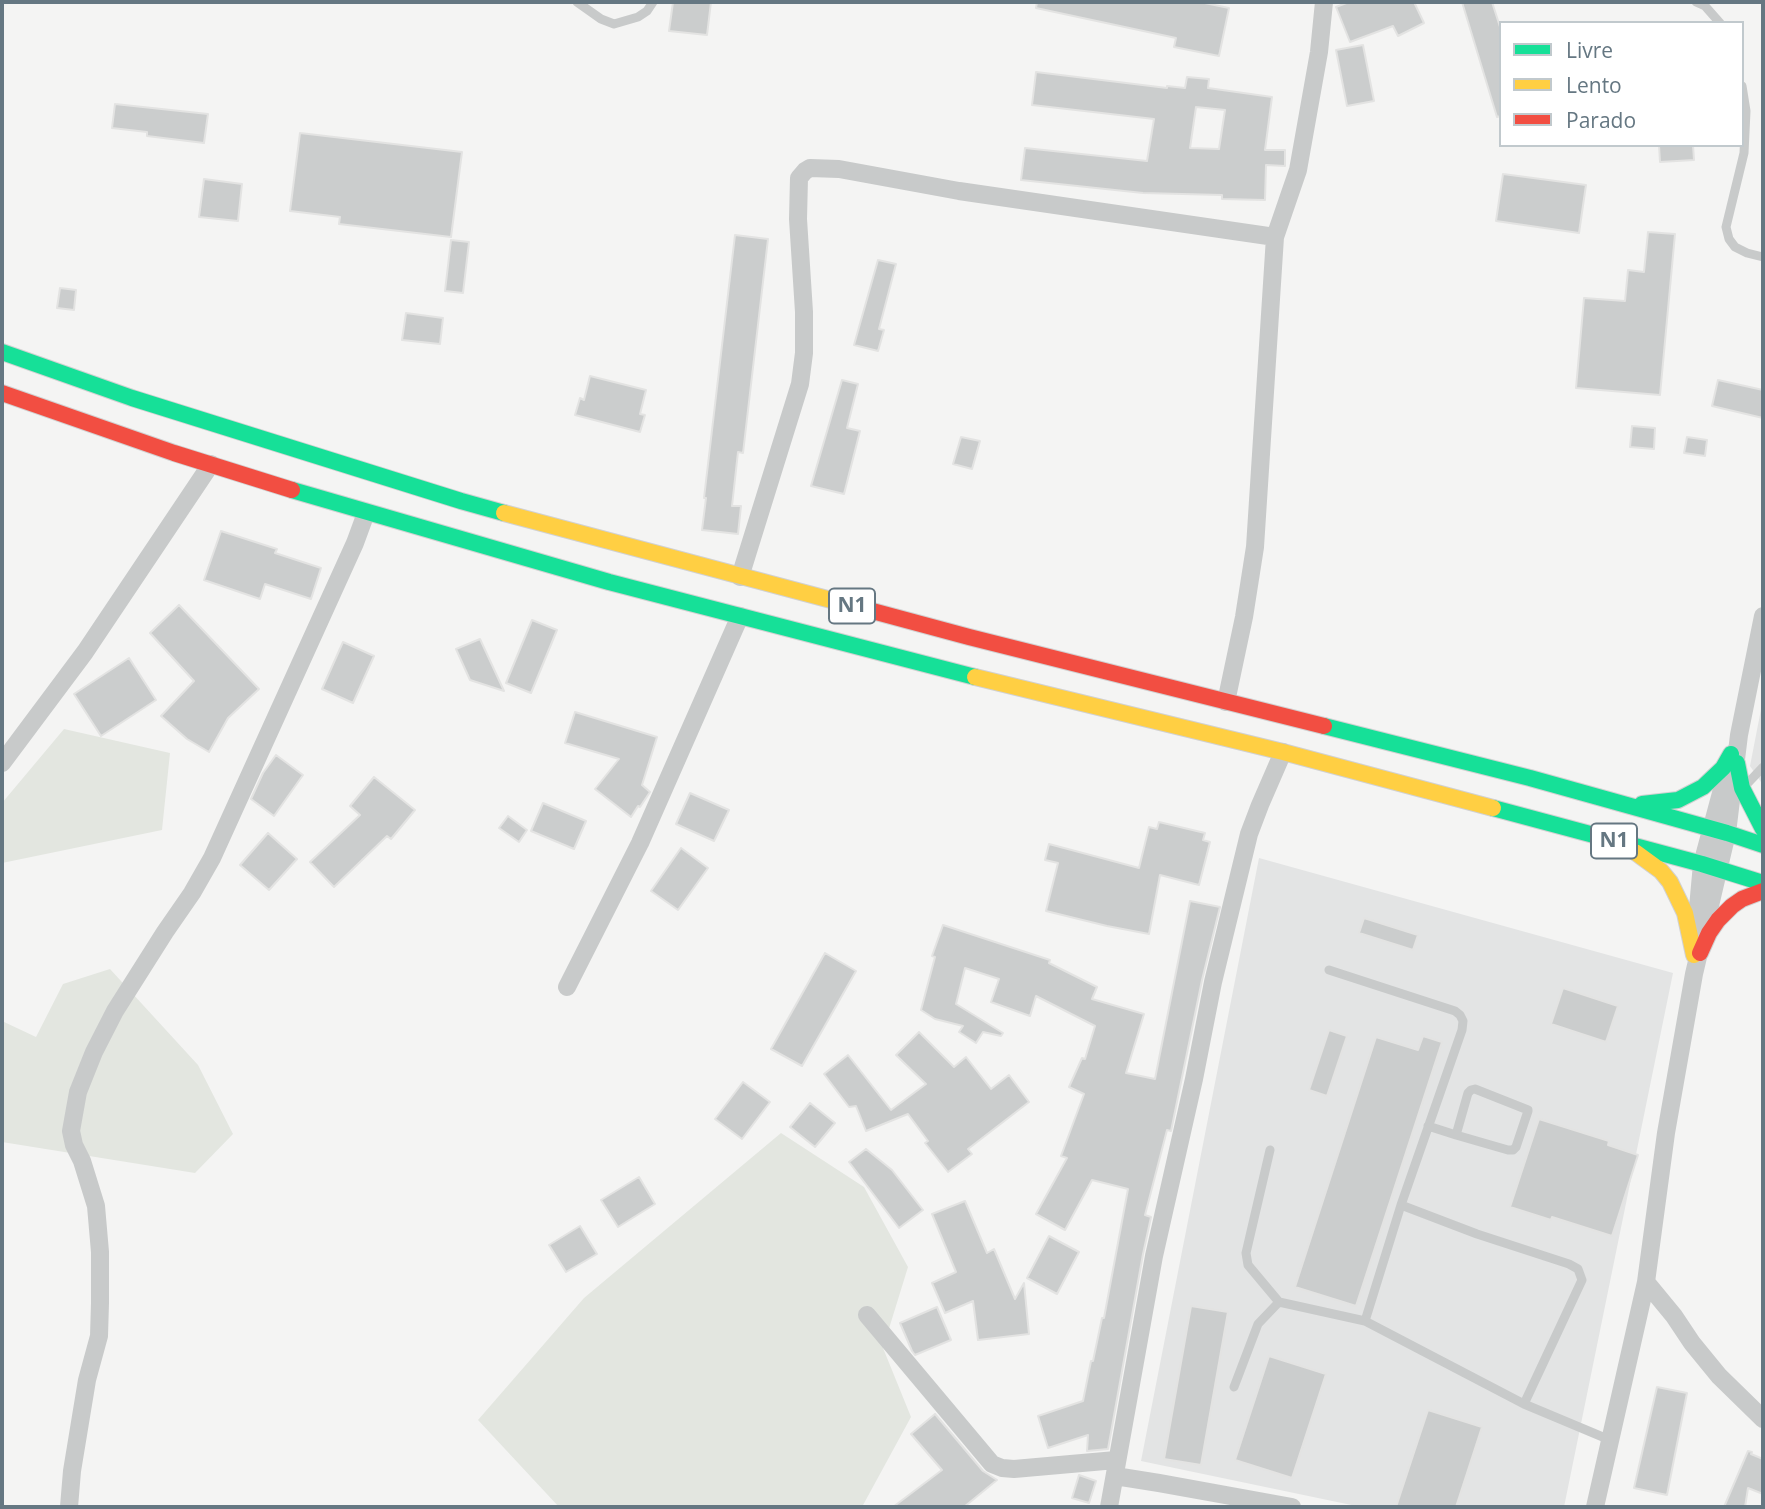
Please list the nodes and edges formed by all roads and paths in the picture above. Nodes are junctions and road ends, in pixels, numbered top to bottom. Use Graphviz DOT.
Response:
graph roads {
  1 [pos="577,2"];
  2 [pos="653,2"];
  3 [pos="1324,2"];
  4 [pos="1696,2"];
  5 [pos="1718,21"];
  6 [pos="1744,98"];
  7 [pos="1275,237"];
  8 [pos="1763,257"];
  9 [pos="2,352"];
  10 [pos="2,393"];
  11 [pos="211,464"];
  12 [pos="366,513"];
  13 [pos="740,577"];
  14 [pos="1763,616"];
  15 [pos="740,617"];
  16 [pos="1226,702"];
  17 [pos="1283,752"];
  18 [pos="1734,758"];
  19 [pos="2,763"];
  20 [pos="1763,767"];
  21 [pos="1742,789"];
  22 [pos="1628,806"];
  23 [pos="1763,829"];
  24 [pos="1719,831"];
  25 [pos="1618,842"];
  26 [pos="1763,845"];
  27 [pos="1711,867"];
  28 [pos="1763,883"];
  29 [pos="1763,891"];
  30 [pos="1697,954"];
  31 [pos="1329,970"];
  32 [pos="567,987"];
  33 [pos="1428,1126"];
  34 [pos="1456,1135"];
  35 [pos="1269,1150"];
  36 [pos="1401,1205"];
  37 [pos="1646,1282"];
  38 [pos="1279,1301"];
  39 [pos="867,1315"];
  40 [pos="1365,1321"];
  41 [pos="1234,1387"];
  42 [pos="1524,1404"];
  43 [pos="1763,1419"];
  44 [pos="1610,1440"];
  45 [pos="1116,1468"];
  46 [pos="69,1507"];
  47 [pos="1109,1507"];
  48 [pos="1292,1507"];
  49 [pos="1595,1507"];
  1 -- 2 [label="lane"];
  3 -- 7 [label="street"];
  4 -- 5 [label="lane"];
  6 -- 8 [label="lane"];
  7 -- 13 [label="street"];
  7 -- 16 [label="street"];
  9 -- 13 [label="main road, N1"];
  10 -- 11 [label="main road, N1"];
  11 -- 12 [label="main road, N1"];
  11 -- 19 [label="street"];
  12 -- 15 [label="main road, N1"];
  12 -- 46 [label="street"];
  13 -- 16 [label="main road, N1"];
  14 -- 18 [label="street"];
  15 -- 17 [label="main road, N1"];
  15 -- 32 [label="street"];
  16 -- 22 [label="main road, N1"];
  17 -- 25 [label="main road, N1"];
  17 -- 45 [label="street"];
  18 -- 21 [label="main road"];
  18 -- 22 [label="main road"];
  18 -- 24 [label="street"];
  20 -- 21 [label="lane"];
  21 -- 23 [label="main road"];
  22 -- 24 [label="main road, N1"];
  24 -- 26 [label="main road, N1"];
  24 -- 27 [label="street"];
  25 -- 27 [label="main road, N1"];
  25 -- 30 [label="main road"];
  27 -- 28 [label="main road, N1"];
  27 -- 30 [label="street"];
  29 -- 30 [label="main road"];
  30 -- 37 [label="street"];
  31 -- 33 [label="lane"];
  33 -- 34 [label="lane"];
  33 -- 36 [label="lane"];
  34 -- 34 [label="lane"];
  35 -- 38 [label="lane"];
  36 -- 40 [label="lane"];
  36 -- 42 [label="lane"];
  37 -- 43 [label="street"];
  37 -- 44 [label="street"];
  38 -- 40 [label="lane"];
  38 -- 41 [label="lane"];
  39 -- 45 [label="street"];
  40 -- 42 [label="lane"];
  42 -- 44 [label="lane"];
  44 -- 49 [label="street"];
  45 -- 47 [label="street"];
  45 -- 48 [label="street"];
}
